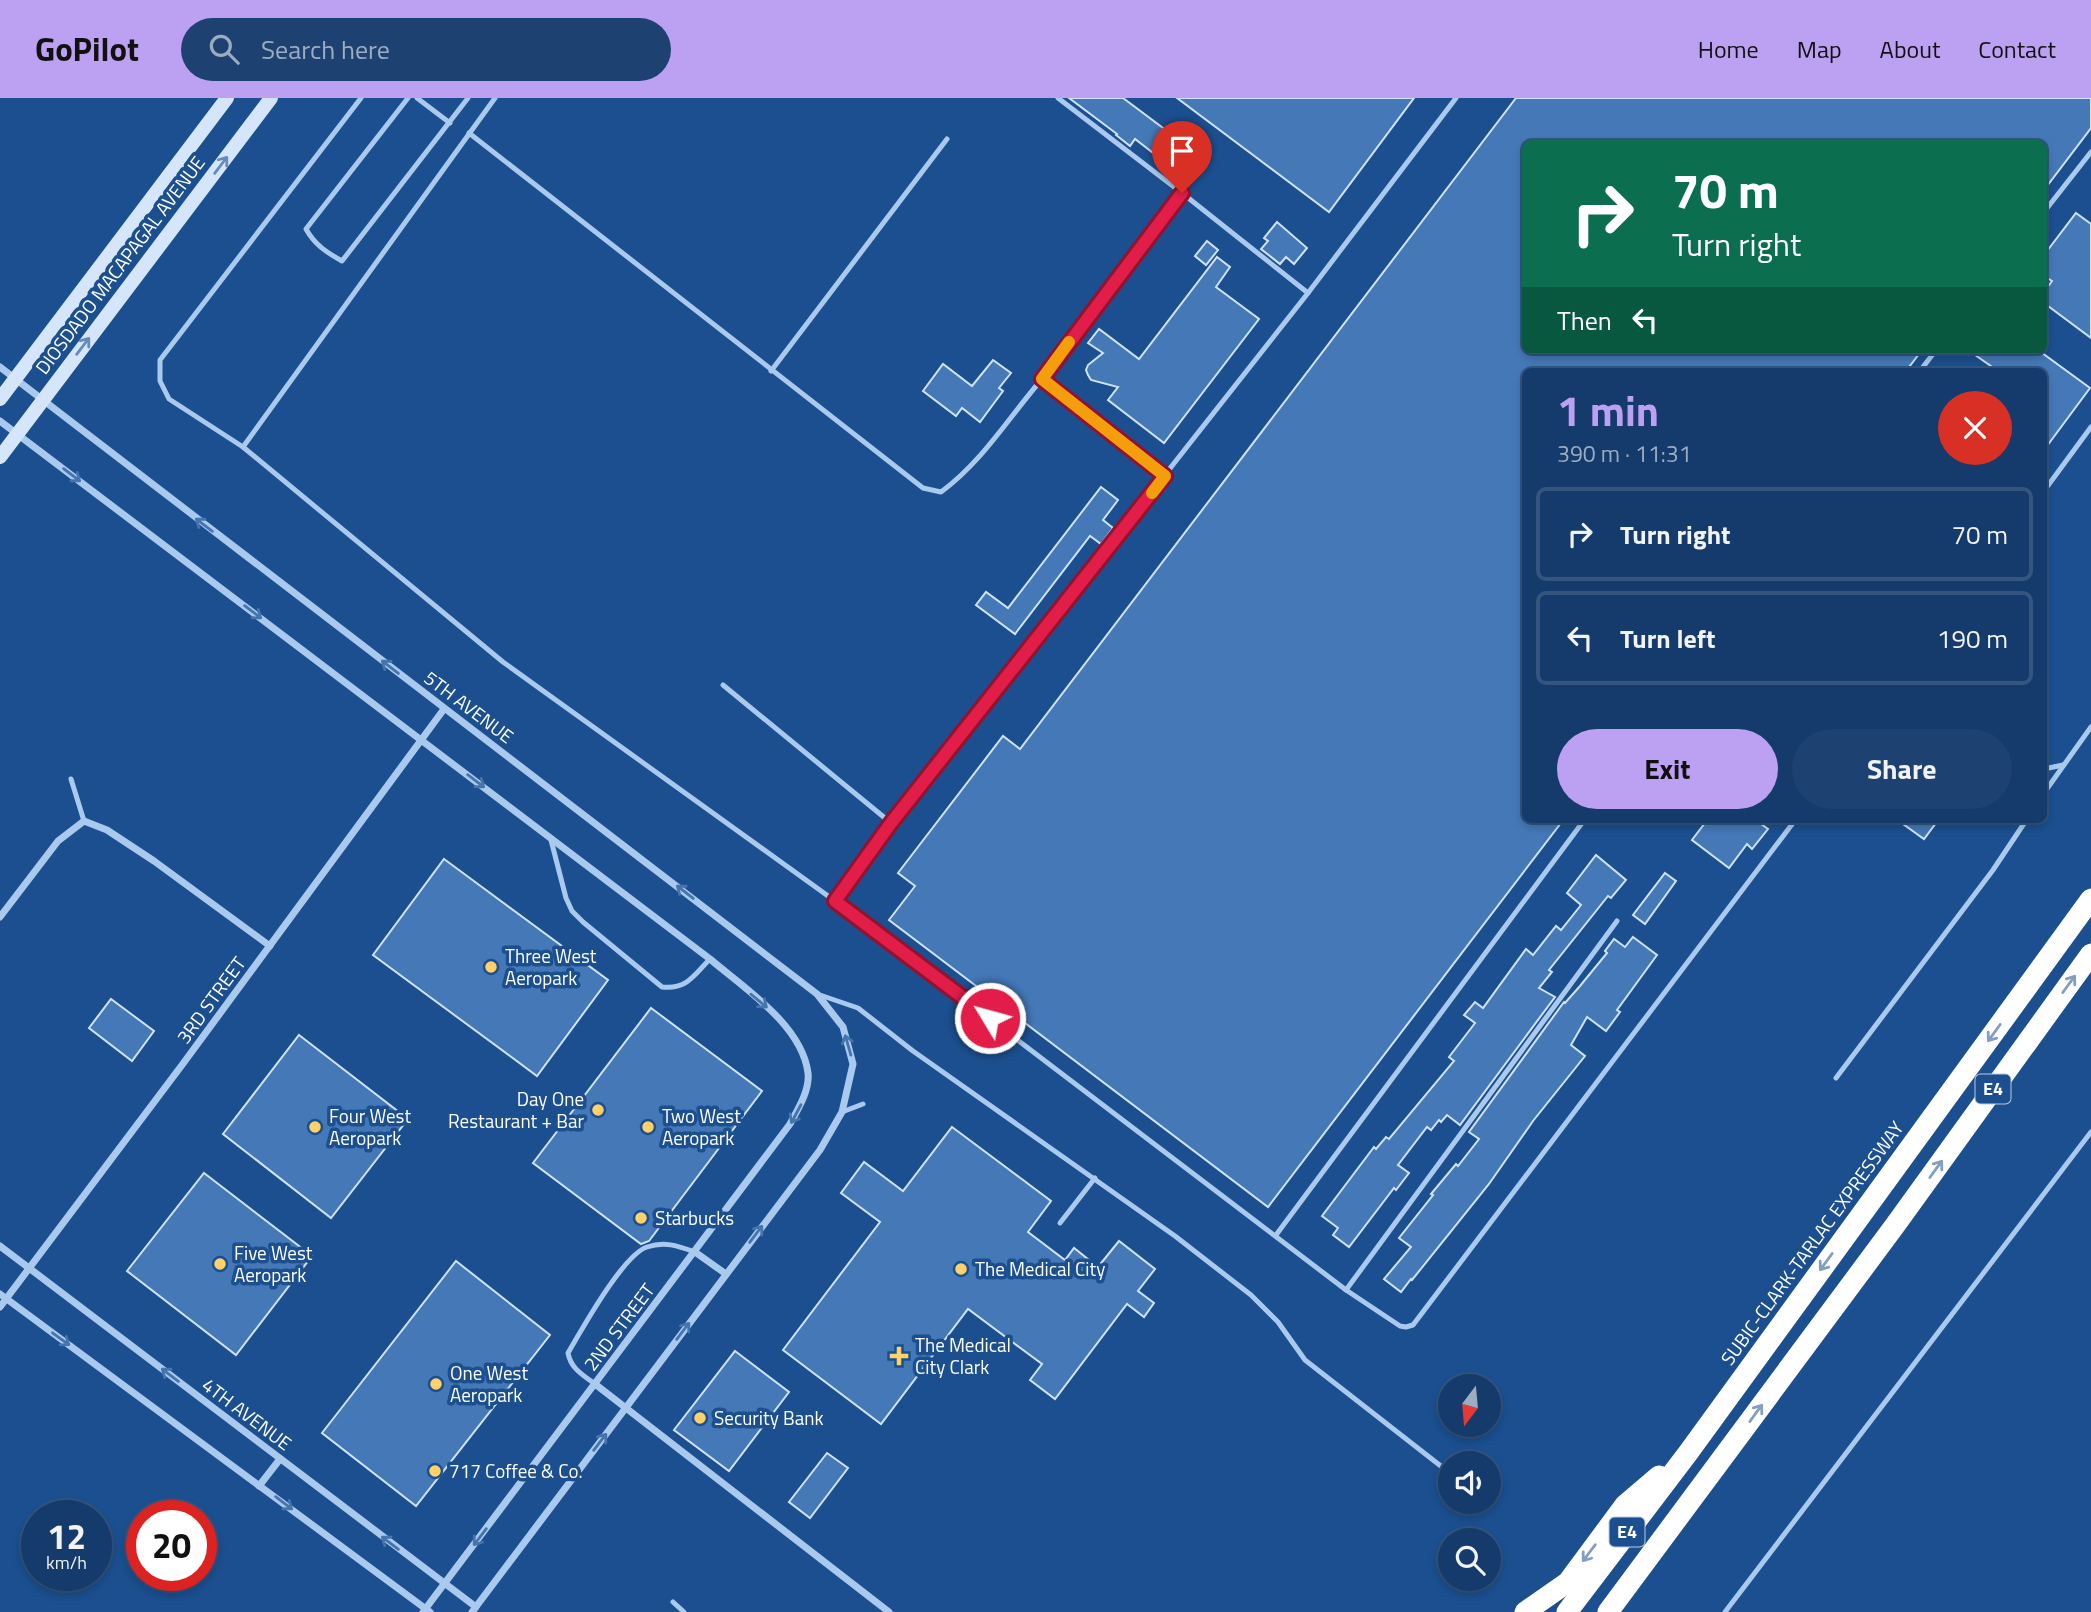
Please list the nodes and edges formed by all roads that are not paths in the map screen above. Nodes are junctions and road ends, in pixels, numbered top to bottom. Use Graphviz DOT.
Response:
graph roads {
  1 [pos="227,98"];
  2 [pos="271,98"];
  3 [pos="361,98"];
  4 [pos="408,98"];
  5 [pos="416,98"];
  6 [pos="468,98"];
  7 [pos="495,98"];
  8 [pos="1058,98"];
  9 [pos="1456,98"];
  10 [pos="450,122"];
  11 [pos="469,133"];
  12 [pos="947,139"];
  13 [pos="2091,152"];
  14 [pos="1182,193"];
  15 [pos="2047,208"];
  16 [pos="1308,293"];
  17 [pos="1933,354"];
  18 [pos="0,367"];
  19 [pos="1922,368"];
  20 [pos="771,371"];
  21 [pos="15,378"];
  22 [pos="1042,379"];
  23 [pos="0,399"];
  24 [pos="42,400"];
  25 [pos="0,421"];
  26 [pos="2091,426"];
  27 [pos="18,433"];
  28 [pos="243,447"];
  29 [pos="0,457"];
  30 [pos="1165,476"];
  31 [pos="2047,487"];
  32 [pos="723,685"];
  33 [pos="444,709"];
  34 [pos="2091,727"];
  35 [pos="421,740"];
  36 [pos="2063,765"];
  37 [pos="2047,768"];
  38 [pos="71,779"];
  39 [pos="2047,789"];
  40 [pos="84,821"];
  41 [pos="891,823"];
  42 [pos="1582,823"];
  43 [pos="1793,823"];
  44 [pos="2024,823"];
  45 [pos="551,838"];
  46 [pos="2091,899"];
  47 [pos="835,901"];
  48 [pos="0,917"];
  49 [pos="1617,921"];
  50 [pos="270,946"];
  51 [pos="2091,954"];
  52 [pos="709,959"];
  53 [pos="817,994"];
  54 [pos="1836,1078"];
  55 [pos="863,1104"];
  56 [pos="842,1112"];
  57 [pos="2091,1132"];
  58 [pos="1095,1178"];
  59 [pos="1060,1223"];
  60 [pos="1276,1235"];
  61 [pos="0,1247"];
  62 [pos="695,1252"];
  63 [pos="29,1269"];
  64 [pos="726,1274"];
  65 [pos="1346,1290"];
  66 [pos="3,1296"];
  67 [pos="0,1307"];
  68 [pos="595,1384"];
  69 [pos="626,1407"];
  70 [pos="1688,1453"];
  71 [pos="280,1459"];
  72 [pos="1438,1464"];
  73 [pos="1716,1468"];
  74 [pos="260,1486"];
  75 [pos="444,1584"];
  76 [pos="673,1602"];
  77 [pos="476,1610"];
  78 [pos="426,1611"];
  79 [pos="684,1612"];
  80 [pos="889,1612"];
  81 [pos="1525,1612"];
  82 [pos="1567,1612"];
  83 [pos="1608,1612"];
  84 [pos="1625,1612"];
  85 [pos="1725,1612"];
  1 -- 21 [label="main road, DIOSDADO MACAPAGAL AVENUE"];
  24 -- 2 [label="main road, DIOSDADO MACAPAGAL AVENUE, one-way"];
  3 -- 28 [label="lane"];
  4 -- 10 [label="lane"];
  5 -- 10 [label="lane"];
  6 -- 10 [label="lane"];
  7 -- 11 [label="lane"];
  8 -- 14 [label="lane"];
  9 -- 16 [label="lane"];
  11 -- 20 [label="lane"];
  11 -- 28 [label="lane"];
  12 -- 20 [label="lane"];
  13 -- 15 [label="lane"];
  14 -- 16 [label="lane"];
  14 -- 22 [label="lane"];
  16 -- 30 [label="lane"];
  17 -- 19 [label="lane"];
  18 -- 21 [label="street, 5TH AVENUE"];
  20 -- 22 [label="lane"];
  21 -- 23 [label="main road, DIOSDADO MACAPAGAL AVENUE"];
  21 -- 24 [label="street, 5TH AVENUE"];
  22 -- 30 [label="lane"];
  24 -- 27 [label="main road, DIOSDADO MACAPAGAL AVENUE"];
  33 -- 24 [label="street, 5TH AVENUE, one-way"];
  25 -- 27 [label="street"];
  26 -- 31 [label="lane"];
  27 -- 29 [label="main road, DIOSDADO MACAPAGAL AVENUE"];
  27 -- 35 [label="street, one-way"];
  28 -- 47 [label="lane"];
  30 -- 41 [label="lane"];
  32 -- 41 [label="lane"];
  33 -- 35 [label="street, 3RD STREET"];
  53 -- 33 [label="street, 5TH AVENUE, one-way"];
  34 -- 36 [label="lane"];
  35 -- 45 [label="street, one-way"];
  35 -- 50 [label="street, 3RD STREET"];
  36 -- 37 [label="lane"];
  36 -- 39 [label="lane"];
  38 -- 40 [label="lane"];
  40 -- 48 [label="street"];
  40 -- 50 [label="street"];
  41 -- 47 [label="lane"];
  42 -- 60 [label="lane"];
  43 -- 65 [label="lane"];
  44 -- 54 [label="lane"];
  45 -- 52 [label="street"];
  45 -- 52 [label="lane"];
  46 -- 70 [label="highway, SUBIC-CLARK-TARLAC EXPRESSWAY / E4, one-way"];
  47 -- 60 [label="lane"];
  49 -- 65 [label="lane"];
  50 -- 63 [label="street, 3RD STREET"];
  73 -- 51 [label="highway, E4, one-way"];
  52 -- 62 [label="street, 2ND STREET, one-way"];
  56 -- 53 [label="street, 5TH AVENUE, one-way"];
  53 -- 58 [label="lane"];
  55 -- 56 [label="lane"];
  64 -- 56 [label="street, one-way"];
  57 -- 85 [label="lane"];
  58 -- 59 [label="lane"];
  58 -- 72 [label="lane"];
  60 -- 65 [label="lane"];
  61 -- 63 [label="street, 4TH AVENUE"];
  62 -- 64 [label="street"];
  62 -- 68 [label="street, 2ND STREET"];
  62 -- 68 [label="lane"];
  63 -- 66 [label="street, 3RD STREET"];
  71 -- 63 [label="street, 4TH AVENUE, one-way"];
  69 -- 64 [label="street, one-way"];
  66 -- 67 [label="street, 3RD STREET"];
  66 -- 74 [label="street, one-way"];
  68 -- 69 [label="street"];
  68 -- 75 [label="street, 2ND STREET, one-way"];
  77 -- 69 [label="street, one-way"];
  69 -- 80 [label="street"];
  70 -- 81 [label="highway, one-way"];
  70 -- 82 [label="highway, SUBIC-CLARK-TARLAC EXPRESSWAY / E4"];
  71 -- 74 [label="street"];
  75 -- 71 [label="street, 4TH AVENUE, one-way"];
  73 -- 83 [label="highway, E4"];
  73 -- 84 [label="highway"];
  74 -- 78 [label="street, one-way"];
  75 -- 77 [label="street, 4TH AVENUE"];
  75 -- 78 [label="street, 2ND STREET"];
  76 -- 79 [label="lane"];
}
